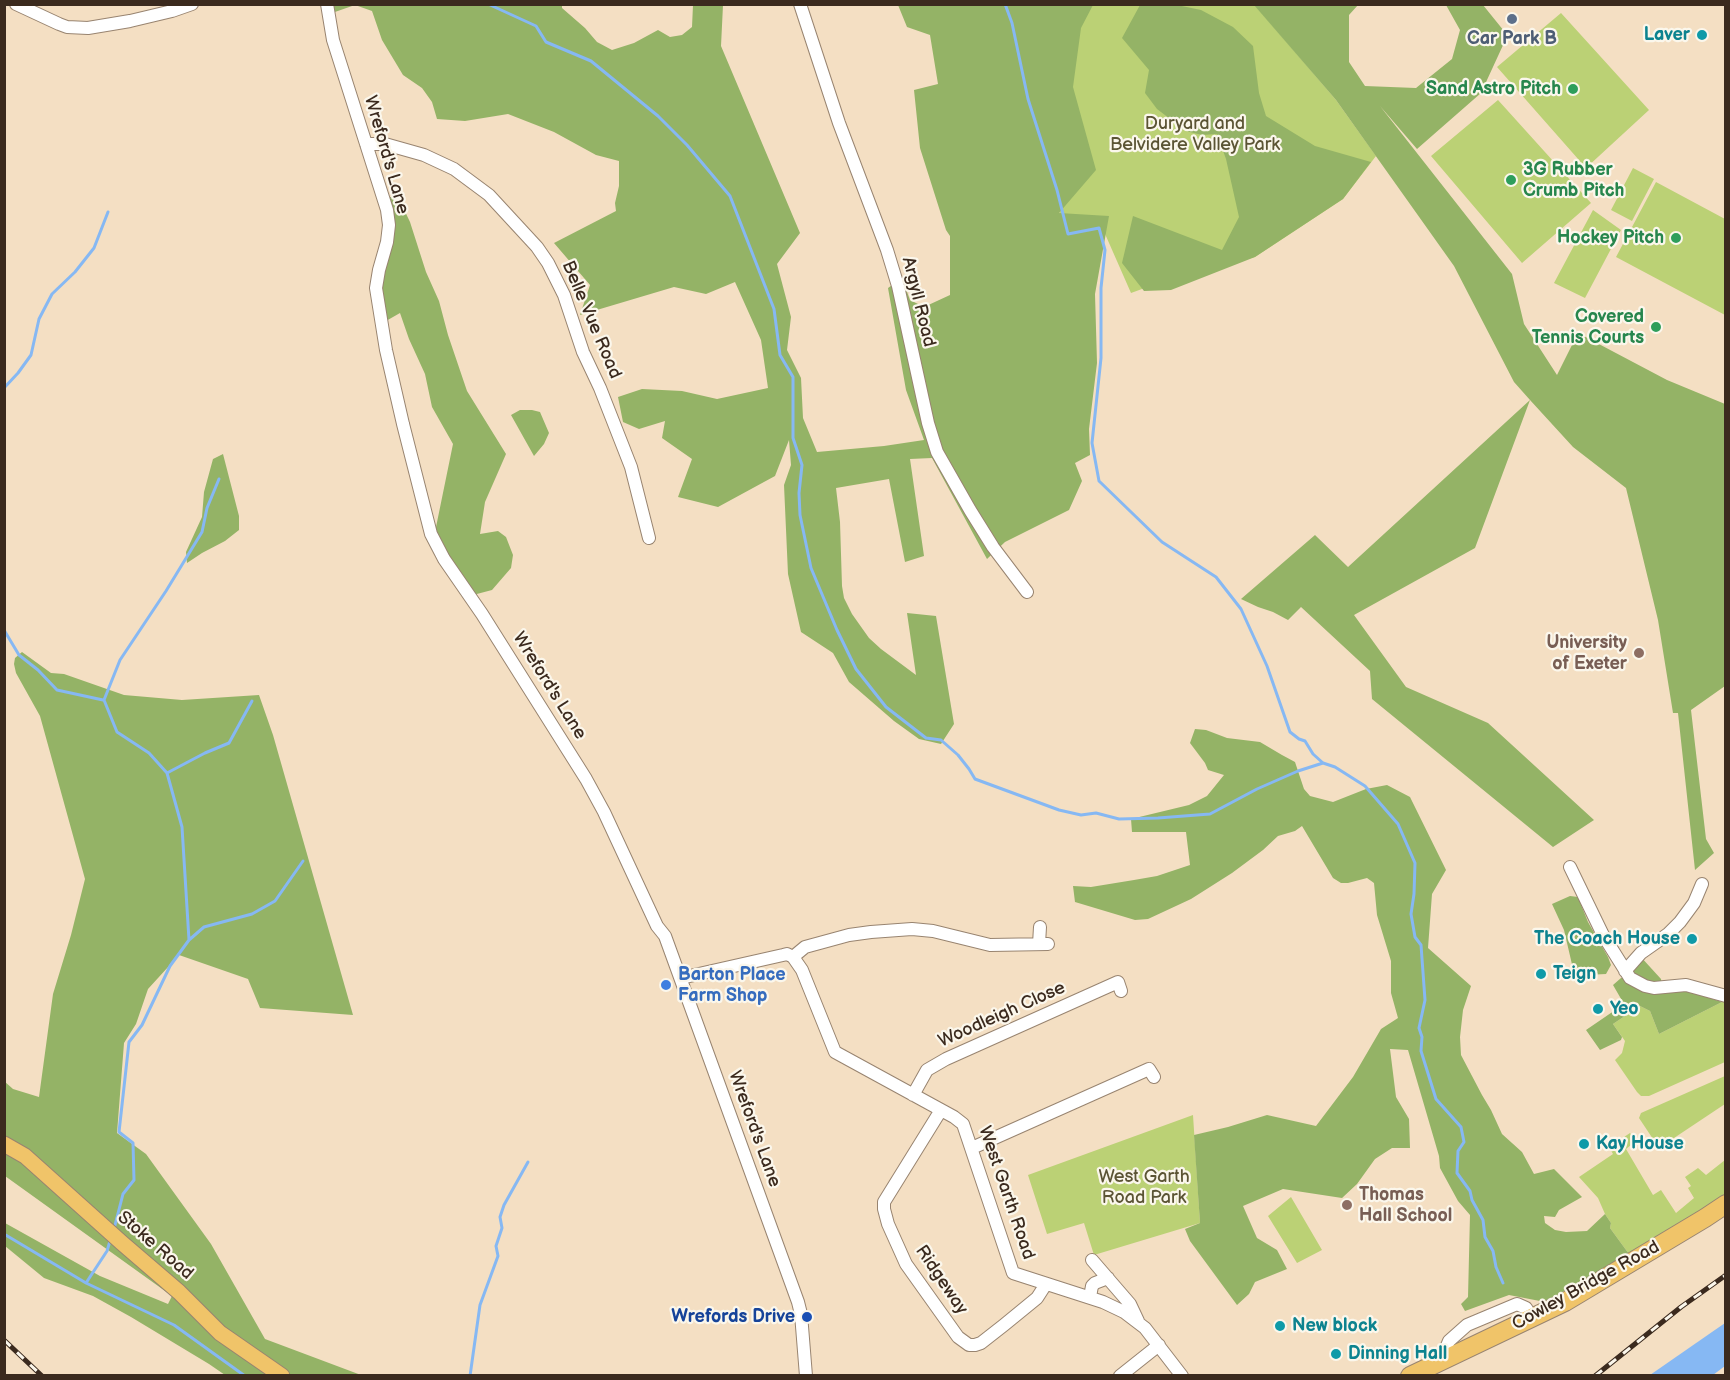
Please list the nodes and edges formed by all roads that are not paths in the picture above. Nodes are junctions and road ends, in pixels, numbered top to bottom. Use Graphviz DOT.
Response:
graph roads {
  1 [pos="16,4"];
  2 [pos="192,4"];
  3 [pos="327,4"];
  4 [pos="800,4"];
  5 [pos="366,144"];
  6 [pos="649,538"];
  7 [pos="1027,592"];
  8 [pos="1570,867"];
  9 [pos="1702,884"];
  10 [pos="1040,927"];
  11 [pos="793,957"];
  12 [pos="1625,971"];
  13 [pos="681,978"];
  14 [pos="1118,983"];
  15 [pos="1725,996"];
  16 [pos="1150,1070"];
  17 [pos="913,1095"];
  18 [pos="940,1110"];
  19 [pos="4,1144"];
  20 [pos="972,1148"];
  21 [pos="1725,1204"];
  22 [pos="1092,1260"];
  23 [pos="1108,1278"];
  24 [pos="1046,1284"];
  25 [pos="1090,1298"];
  26 [pos="1138,1321"];
  27 [pos="1159,1345"];
  28 [pos="282,1376"];
  29 [pos="806,1376"];
  30 [pos="1120,1376"];
  31 [pos="1182,1376"];
  32 [pos="1410,1376"];
  1 -- 2 [label="street"];
  3 -- 5 [label="street, Wreford's Lane"];
  4 -- 7 [label="street, Argyll Road"];
  5 -- 6 [label="street, Belle Vue Road"];
  5 -- 13 [label="street, Wreford's Lane"];
  8 -- 12 [label="street"];
  9 -- 12 [label="street"];
  10 -- 11 [label="street"];
  11 -- 13 [label="street"];
  11 -- 17 [label="street, West Garth Road"];
  12 -- 15 [label="street"];
  13 -- 29 [label="street, Wreford's Lane"];
  14 -- 17 [label="street, Woodleigh Close"];
  16 -- 20 [label="street"];
  17 -- 18 [label="street, West Garth Road"];
  18 -- 20 [label="street, West Garth Road"];
  18 -- 24 [label="street, Ridgeway"];
  19 -- 28 [label="main road, Stoke Road"];
  20 -- 24 [label="street, West Garth Road"];
  21 -- 32 [label="highway, Cowley Bridge Road"];
  22 -- 23 [label="street, West Garth Road"];
  23 -- 25 [label="street"];
  23 -- 26 [label="street, West Garth Road"];
  24 -- 25 [label="street, West Garth Road"];
  25 -- 26 [label="street, West Garth Road"];
  26 -- 27 [label="street, West Garth Road"];
  27 -- 30 [label="street"];
  27 -- 31 [label="street, West Garth Road"];
}
